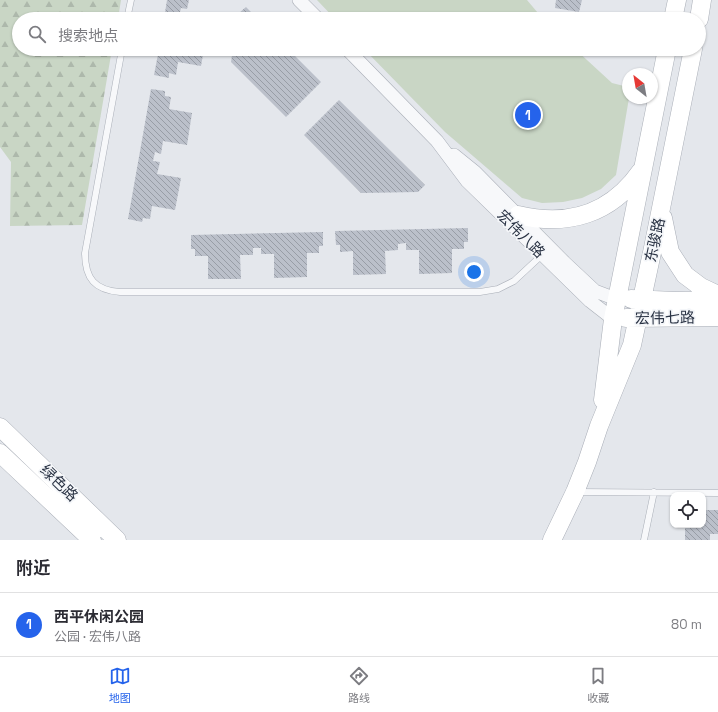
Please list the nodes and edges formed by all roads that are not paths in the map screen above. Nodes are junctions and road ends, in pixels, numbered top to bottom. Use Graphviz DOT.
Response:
graph roads {
  1 [pos="131,0"];
  2 [pos="299,0"];
  3 [pos="677,0"];
  4 [pos="702,0"];
  5 [pos="128,12"];
  6 [pos="311,12"];
  7 [pos="674,12"];
  8 [pos="700,12"];
  9 [pos="121,56"];
  10 [pos="354,56"];
  11 [pos="666,56"];
  12 [pos="692,56"];
  13 [pos="436,141"];
  14 [pos="642,169"];
  15 [pos="661,208"];
  16 [pos="518,215"];
  17 [pos="542,254"];
  18 [pos="718,295"];
  19 [pos="616,299"];
  20 [pos="642,299"];
  21 [pos="718,300"];
  22 [pos="718,317"];
  23 [pos="613,318"];
  24 [pos="638,318"];
  25 [pos="599,426"];
  26 [pos="0,427"];
  27 [pos="0,453"];
  28 [pos="575,492"];
  29 [pos="654,492"];
  30 [pos="718,493"];
  31 [pos="92,540"];
  32 [pos="117,540"];
  33 [pos="552,540"];
  34 [pos="644,540"];
  1 -- 5 [label="lane"];
  2 -- 6 [label="street"];
  3 -- 7 [label="street"];
  4 -- 8 [label="street"];
  9 -- 17 [label="lane"];
  10 -- 13 [label="street, 宏伟八路"];
  11 -- 14 [label="street, 东骏路"];
  12 -- 15 [label="street, 东骏路"];
  13 -- 16 [label="street, 宏伟八路"];
  13 -- 17 [label="street, 宏伟八路"];
  14 -- 16 [label="street"];
  14 -- 19 [label="street, 东骏路"];
  15 -- 18 [label="street"];
  15 -- 20 [label="street, 东骏路"];
  16 -- 19 [label="street, 宏伟八路"];
  17 -- 23 [label="street, 宏伟八路"];
  19 -- 20 [label="street, 宏伟七路"];
  19 -- 23 [label="street, 东骏路"];
  20 -- 21 [label="street, 宏伟七路"];
  20 -- 24 [label="street, 东骏路"];
  22 -- 24 [label="street, 宏伟七路"];
  23 -- 24 [label="street, 宏伟七路"];
  23 -- 25 [label="street, 东骏路"];
  24 -- 25 [label="street, 东骏路"];
  25 -- 28 [label="street, 东骏路"];
  26 -- 32 [label="street, 绿色路"];
  27 -- 31 [label="street, 绿色路"];
  28 -- 29 [label="lane"];
  28 -- 33 [label="street, 东骏路"];
  29 -- 30 [label="lane"];
  29 -- 34 [label="lane"];
}
